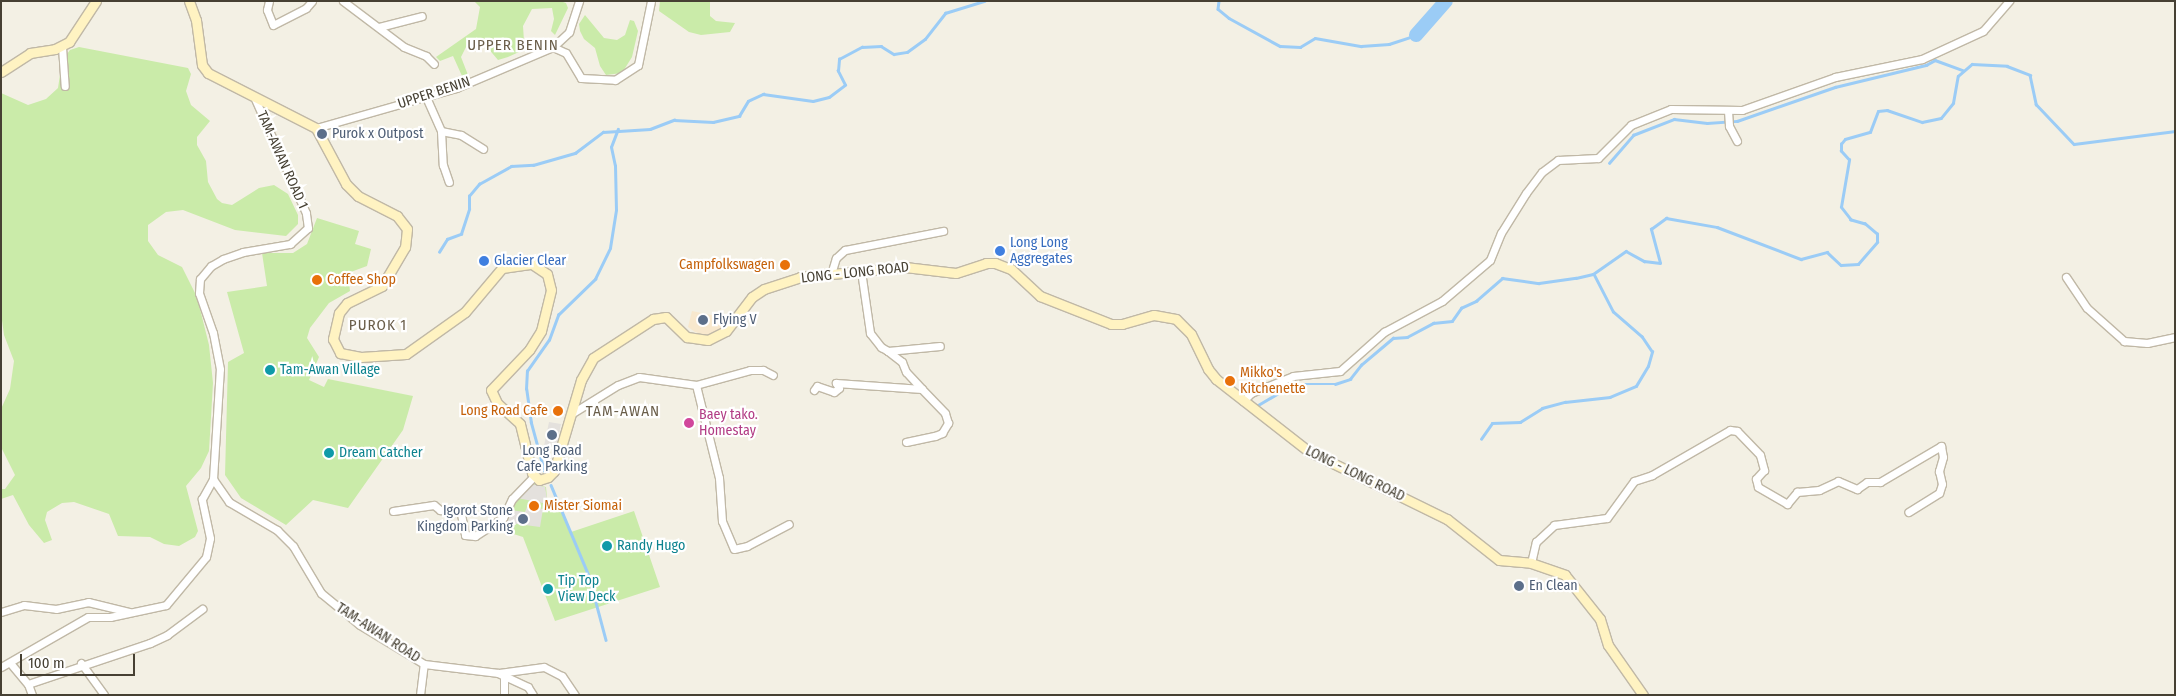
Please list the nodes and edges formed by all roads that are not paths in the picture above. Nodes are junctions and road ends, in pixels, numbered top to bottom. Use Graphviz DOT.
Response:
graph roads {
  1 [pos="96,1"];
  2 [pos="189,1"];
  3 [pos="269,1"];
  4 [pos="312,1"];
  5 [pos="343,1"];
  6 [pos="579,1"];
  7 [pos="651,1"];
  8 [pos="2009,1"];
  9 [pos="422,16"];
  10 [pos="379,27"];
  11 [pos="62,47"];
  12 [pos="553,47"];
  13 [pos="434,64"];
  14 [pos="1,72"];
  15 [pos="65,86"];
  16 [pos="426,97"];
  17 [pos="255,99"];
  18 [pos="1728,111"];
  19 [pos="316,128"];
  20 [pos="441,131"];
  21 [pos="1737,140"];
  22 [pos="483,149"];
  23 [pos="449,182"];
  24 [pos="943,231"];
  25 [pos="861,271"];
  26 [pos="831,274"];
  27 [pos="2066,277"];
  28 [pos="2175,337"];
  29 [pos="940,346"];
  30 [pos="888,351"];
  31 [pos="773,375"];
  32 [pos="696,386"];
  33 [pos="922,388"];
  34 [pos="814,390"];
  35 [pos="1243,400"];
  36 [pos="571,414"];
  37 [pos="906,442"];
  38 [pos="534,476"];
  39 [pos="213,479"];
  40 [pos="392,511"];
  41 [pos="1908,512"];
  42 [pos="789,524"];
  43 [pos="1531,563"];
  44 [pos="202,609"];
  45 [pos="1,612"];
  46 [pos="129,612"];
  47 [pos="81,663"];
  48 [pos="11,664"];
  49 [pos="424,664"];
  50 [pos="1,667"];
  51 [pos="501,674"];
  52 [pos="28,684"];
  53 [pos="32,695"];
  54 [pos="104,695"];
  55 [pos="420,695"];
  56 [pos="504,695"];
  57 [pos="533,695"];
  58 [pos="576,695"];
  59 [pos="1643,695"];
  1 -- 11 [label="main road"];
  2 -- 17 [label="main road"];
  3 -- 4 [label="street"];
  5 -- 10 [label="street"];
  6 -- 12 [label="street, UPPER BENIN"];
  7 -- 12 [label="street"];
  8 -- 18 [label="street"];
  9 -- 10 [label="street"];
  10 -- 13 [label="street"];
  11 -- 14 [label="main road"];
  11 -- 15 [label="street"];
  12 -- 16 [label="street, UPPER BENIN"];
  16 -- 19 [label="street, UPPER BENIN"];
  16 -- 20 [label="street"];
  17 -- 19 [label="main road"];
  17 -- 39 [label="street, TAM-AWAN ROAD 1"];
  18 -- 21 [label="street"];
  18 -- 35 [label="street"];
  19 -- 38 [label="main road"];
  20 -- 22 [label="street"];
  20 -- 23 [label="street"];
  24 -- 26 [label="street"];
  25 -- 26 [label="main road, LONG - LONG ROAD"];
  25 -- 30 [label="street"];
  25 -- 35 [label="main road, LONG - LONG ROAD"];
  26 -- 36 [label="main road, LONG - LONG ROAD"];
  27 -- 28 [label="street"];
  29 -- 30 [label="street"];
  30 -- 33 [label="street"];
  31 -- 32 [label="street"];
  32 -- 36 [label="street"];
  32 -- 42 [label="street"];
  33 -- 34 [label="street"];
  33 -- 37 [label="street"];
  35 -- 43 [label="main road, LONG - LONG ROAD"];
  36 -- 38 [label="main road, LONG - LONG ROAD"];
  38 -- 40 [label="street"];
  39 -- 46 [label="street, TAM-AWAN ROAD 1"];
  39 -- 49 [label="street, TAM-AWAN ROAD"];
  41 -- 43 [label="street"];
  43 -- 59 [label="main road, LONG - LONG ROAD"];
  44 -- 47 [label="street"];
  45 -- 46 [label="street"];
  46 -- 48 [label="street, TAM-AWAN ROAD 1"];
  47 -- 52 [label="street"];
  47 -- 54 [label="street"];
  48 -- 50 [label="street, TAM-AWAN ROAD 1"];
  48 -- 52 [label="street"];
  49 -- 51 [label="street, TAM-AWAN ROAD"];
  49 -- 55 [label="street"];
  51 -- 56 [label="street"];
  51 -- 57 [label="street, TAM-AWAN ROAD"];
  51 -- 58 [label="street"];
  52 -- 53 [label="street"];
}
